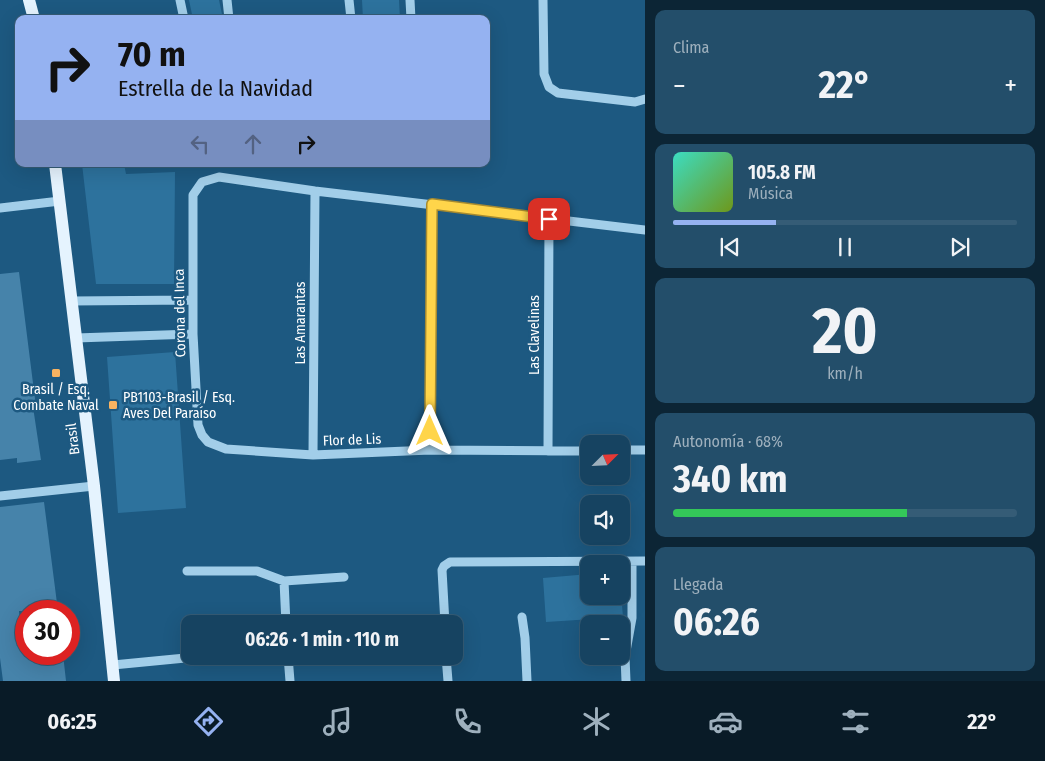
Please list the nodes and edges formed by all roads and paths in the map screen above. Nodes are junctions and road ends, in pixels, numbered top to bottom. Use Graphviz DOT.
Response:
graph roads {
  1 [pos="28,0"];
  2 [pos="180,0"];
  3 [pos="227,0"];
  4 [pos="350,0"];
  5 [pos="410,0"];
  6 [pos="542,0"];
  7 [pos="33,15"];
  8 [pos="183,15"];
  9 [pos="229,15"];
  10 [pos="351,15"];
  11 [pos="411,15"];
  12 [pos="645,99"];
  13 [pos="55,167"];
  14 [pos="315,191"];
  15 [pos="60,201"];
  16 [pos="432,204"];
  17 [pos="0,208"];
  18 [pos="549,219"];
  19 [pos="645,230"];
  20 [pos="193,300"];
  21 [pos="72,301"];
  22 [pos="193,334"];
  23 [pos="76,338"];
  24 [pos="208,442"];
  25 [pos="430,450"];
  26 [pos="580,450"];
  27 [pos="630,450"];
  28 [pos="645,450"];
  29 [pos="548,451"];
  30 [pos="314,455"];
  31 [pos="94,486"];
  32 [pos="0,496"];
  33 [pos="645,561"];
  34 [pos="632,562"];
  35 [pos="187,571"];
  36 [pos="344,577"];
  37 [pos="284,581"];
  38 [pos="286,615"];
  39 [pos="444,615"];
  40 [pos="522,617"];
  41 [pos="181,658"];
  42 [pos="113,665"];
  43 [pos="289,665"];
  44 [pos="447,665"];
  45 [pos="114,681"];
  46 [pos="290,681"];
  47 [pos="448,681"];
  48 [pos="526,681"];
  49 [pos="626,681"];
  1 -- 7 [label="main road"];
  2 -- 8 [label="street"];
  3 -- 9 [label="street"];
  4 -- 10 [label="street"];
  5 -- 11 [label="street"];
  6 -- 12 [label="street"];
  13 -- 15 [label="main road, Brasil"];
  14 -- 16 [label="street"];
  14 -- 20 [label="street, Corona del Inca"];
  14 -- 30 [label="street, Las Amarantas"];
  15 -- 17 [label="street"];
  15 -- 21 [label="main road, Brasil"];
  16 -- 18 [label="street"];
  16 -- 25 [label="street"];
  18 -- 19 [label="street"];
  18 -- 29 [label="street, Las Clavelinas"];
  20 -- 21 [label="street"];
  20 -- 22 [label="street, Corona del Inca"];
  21 -- 23 [label="main road, Brasil"];
  22 -- 23 [label="street"];
  22 -- 24 [label="street, Corona del Inca"];
  23 -- 31 [label="main road, Brasil"];
  24 -- 30 [label="street, Flor de Lis"];
  25 -- 29 [label="street, Flor de Lis"];
  25 -- 30 [label="street, Flor de Lis"];
  26 -- 29 [label="street, Flor de Lis"];
  27 -- 28 [label="street"];
  31 -- 32 [label="street"];
  31 -- 42 [label="main road, Brasil"];
  33 -- 34 [label="street"];
  34 -- 39 [label="street"];
  34 -- 49 [label="street"];
  35 -- 37 [label="street"];
  36 -- 37 [label="street"];
  37 -- 38 [label="street"];
  40 -- 48 [label="street"];
  41 -- 42 [label="street"];
  42 -- 45 [label="main road, Brasil"];
  43 -- 46 [label="street"];
  44 -- 47 [label="street"];
}
